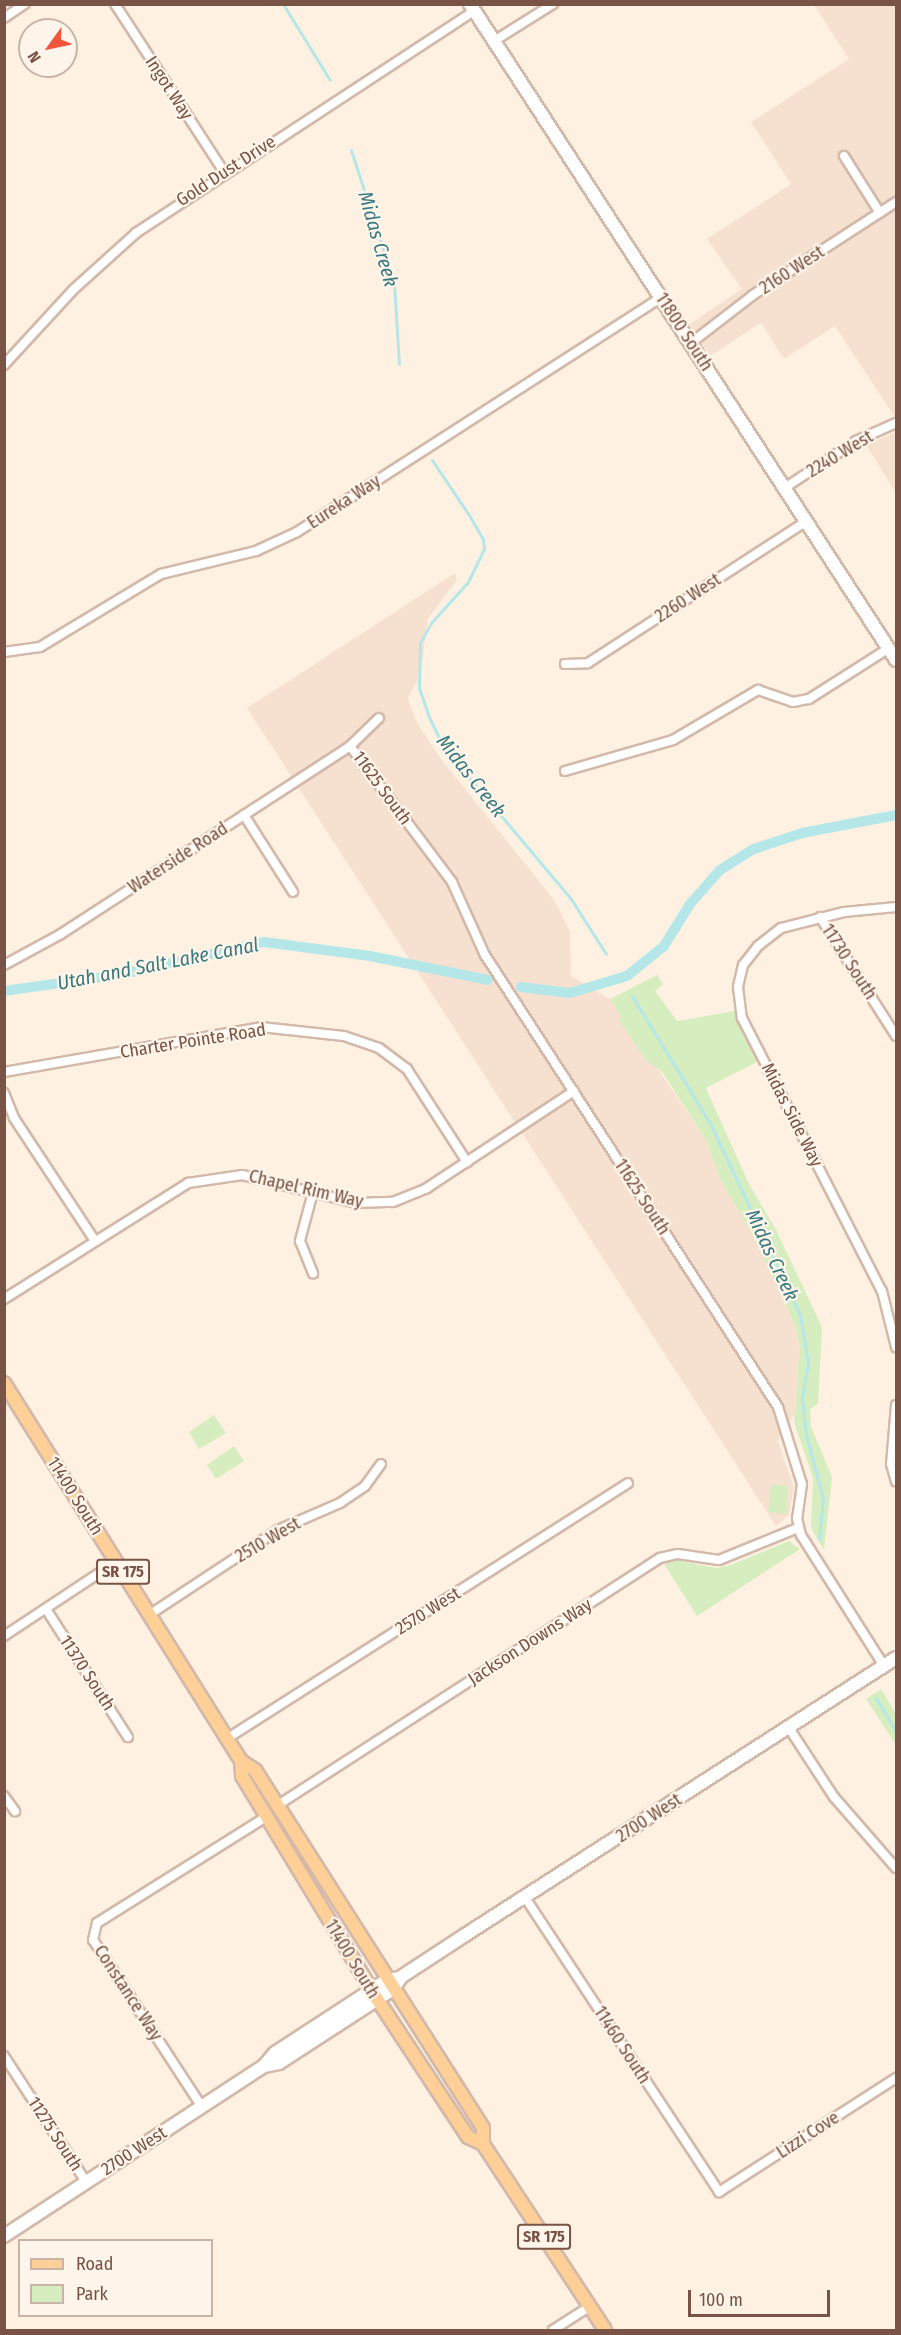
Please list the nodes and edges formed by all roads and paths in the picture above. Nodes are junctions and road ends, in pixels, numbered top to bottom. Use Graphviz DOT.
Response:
graph roads {
  1 [pos="25,4"];
  2 [pos="115,4"];
  3 [pos="553,4"];
  4 [pos="472,8"];
  5 [pos="4,18"];
  6 [pos="494,41"];
  7 [pos="844,156"];
  8 [pos="224,172"];
  9 [pos="897,202"];
  10 [pos="880,213"];
  11 [pos="661,297"];
  12 [pos="691,343"];
  13 [pos="4,365"];
  14 [pos="897,423"];
  15 [pos="786,487"];
  16 [pos="807,521"];
  17 [pos="889,648"];
  18 [pos="4,652"];
  19 [pos="897,660"];
  20 [pos="565,664"];
  21 [pos="380,718"];
  22 [pos="350,746"];
  23 [pos="565,771"];
  24 [pos="244,815"];
  25 [pos="293,892"];
  26 [pos="897,907"];
  27 [pos="820,917"];
  28 [pos="4,965"];
  29 [pos="897,1036"];
  30 [pos="4,1072"];
  31 [pos="574,1091"];
  32 [pos="4,1093"];
  33 [pos="467,1162"];
  34 [pos="313,1192"];
  35 [pos="95,1241"];
  36 [pos="313,1273"];
  37 [pos="4,1299"];
  38 [pos="897,1347"];
  39 [pos="4,1383"];
  40 [pos="897,1405"];
  41 [pos="381,1464"];
  42 [pos="897,1481"];
  43 [pos="628,1483"];
  44 [pos="798,1528"];
  45 [pos="116,1562"];
  46 [pos="45,1609"];
  47 [pos="149,1615"];
  48 [pos="4,1636"];
  49 [pos="897,1658"];
  50 [pos="884,1666"];
  51 [pos="789,1728"];
  52 [pos="128,1737"];
  53 [pos="228,1738"];
  54 [pos="241,1761"];
  55 [pos="4,1796"];
  56 [pos="278,1805"];
  57 [pos="15,1811"];
  58 [pos="266,1817"];
  59 [pos="897,1868"];
  60 [pos="526,1899"];
  61 [pos="390,1984"];
  62 [pos="374,1995"];
  63 [pos="4,2056"];
  64 [pos="897,2078"];
  65 [pos="202,2107"];
  66 [pos="483,2144"];
  67 [pos="86,2182"];
  68 [pos="718,2192"];
  69 [pos="4,2236"];
  70 [pos="589,2307"];
  71 [pos="553,2331"];
  72 [pos="605,2331"];
  1 -- 5 [label="street"];
  2 -- 8 [label="street, Ingot Way"];
  3 -- 6 [label="street"];
  4 -- 6 [label="main road, 11800 South"];
  4 -- 8 [label="street, Gold Dust Drive"];
  6 -- 11 [label="main road, 11800 South"];
  7 -- 10 [label="street"];
  8 -- 13 [label="street, Gold Dust Drive"];
  9 -- 10 [label="street, 2160 West"];
  10 -- 12 [label="street, 2160 West"];
  11 -- 12 [label="main road, 11800 South"];
  11 -- 18 [label="street, Eureka Way"];
  12 -- 15 [label="main road, 11800 South"];
  14 -- 15 [label="street, 2240 West"];
  15 -- 16 [label="main road, 11800 South"];
  16 -- 17 [label="main road, 11800 South"];
  16 -- 20 [label="street, 2260 West"];
  17 -- 19 [label="main road, 11800 South"];
  17 -- 23 [label="street"];
  21 -- 22 [label="street, Waterside Road"];
  22 -- 24 [label="street, Waterside Road"];
  22 -- 31 [label="street, 11625 South"];
  24 -- 25 [label="street"];
  24 -- 28 [label="street, Waterside Road"];
  26 -- 27 [label="street, Midas Side Way"];
  27 -- 29 [label="street, 11730 South"];
  27 -- 38 [label="street, Midas Side Way"];
  30 -- 33 [label="street, Charter Pointe Road"];
  31 -- 33 [label="street, Chapel Rim Way"];
  31 -- 44 [label="street, 11625 South"];
  32 -- 35 [label="street"];
  33 -- 34 [label="street, Chapel Rim Way"];
  34 -- 35 [label="street, Chapel Rim Way"];
  34 -- 36 [label="street"];
  35 -- 37 [label="street, Chapel Rim Way"];
  39 -- 45 [label="main road, 11400 South / SR 175"];
  40 -- 42 [label="street"];
  41 -- 47 [label="street, 2510 West"];
  43 -- 53 [label="street, 2570 West"];
  44 -- 50 [label="street"];
  44 -- 56 [label="street, Jackson Downs Way"];
  45 -- 46 [label="street"];
  45 -- 47 [label="main road, 11400 South / SR 175"];
  46 -- 48 [label="street"];
  46 -- 52 [label="street, 11370 South"];
  47 -- 53 [label="main road, 11400 South / SR 175"];
  49 -- 50 [label="main road, 2700 West"];
  50 -- 51 [label="main road, 2700 West"];
  51 -- 59 [label="street"];
  51 -- 60 [label="main road, 2700 West"];
  53 -- 54 [label="main road, 11400 South / SR 175"];
  54 -- 56 [label="main road, 11400 South / SR 175"];
  54 -- 58 [label="main road, 11400 South / SR 175"];
  55 -- 57 [label="street"];
  56 -- 61 [label="main road, 11400 South / SR 175"];
  58 -- 62 [label="main road, 11400 South / SR 175"];
  58 -- 65 [label="street, Constance Way"];
  60 -- 61 [label="main road, 2700 West"];
  60 -- 68 [label="street, 11460 South"];
  61 -- 62 [label="main road, 2700 West"];
  61 -- 66 [label="main road, 11400 South / SR 175"];
  62 -- 65 [label="main road, 2700 West"];
  62 -- 66 [label="main road, 11400 South / SR 175"];
  63 -- 67 [label="street, 11275 South"];
  64 -- 68 [label="street, Lizzi Cove"];
  65 -- 67 [label="main road, 2700 West"];
  66 -- 70 [label="main road, 11400 South / SR 175"];
  67 -- 69 [label="main road, 2700 West"];
  70 -- 71 [label="street"];
  70 -- 72 [label="main road, 11400 South / SR 175"];
}
